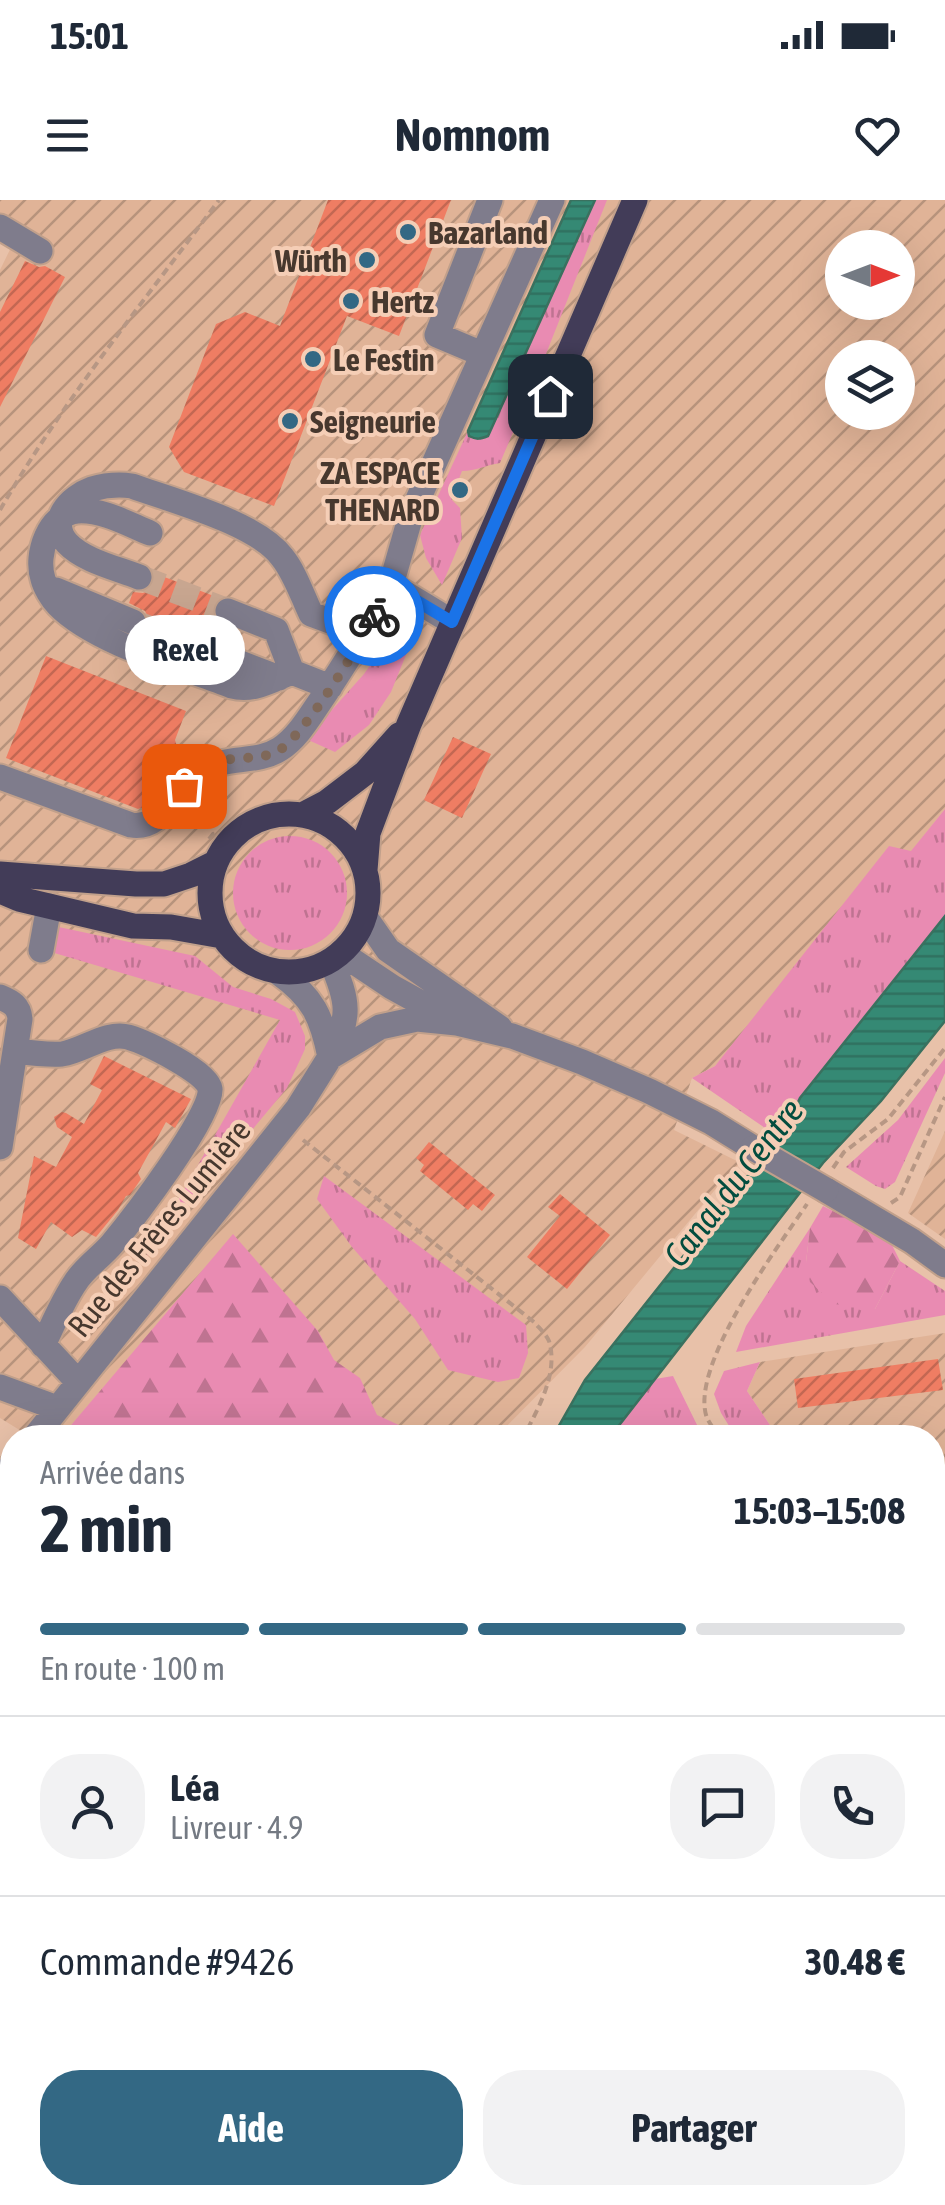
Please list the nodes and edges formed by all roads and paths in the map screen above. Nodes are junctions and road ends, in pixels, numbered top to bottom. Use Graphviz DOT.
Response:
graph roads {
  1 [pos="219,200"];
  2 [pos="490,200"];
  3 [pos="552,200"];
  4 [pos="636,200"];
  5 [pos="0,227"];
  6 [pos="40,251"];
  7 [pos="482,354"];
  8 [pos="0,510"];
  9 [pos="59,518"];
  10 [pos="150,533"];
  11 [pos="139,577"];
  12 [pos="43,581"];
  13 [pos="390,585"];
  14 [pos="228,611"];
  15 [pos="133,622"];
  16 [pos="452,622"];
  17 [pos="365,634"];
  18 [pos="212,652"];
  19 [pos="285,675"];
  20 [pos="330,687"];
  21 [pos="409,724"];
  22 [pos="0,776"];
  23 [pos="302,814"];
  24 [pos="215,863"];
  25 [pos="365,870"];
  26 [pos="0,874"];
  27 [pos="0,892"];
  28 [pos="50,906"];
  29 [pos="365,917"];
  30 [pos="222,936"];
  31 [pos="41,950"];
  32 [pos="336,957"];
  33 [pos="279,972"];
  34 [pos="0,997"];
  35 [pos="457,1023"];
  36 [pos="512,1036"];
  37 [pos="945,1048"];
  38 [pos="16,1051"];
  39 [pos="330,1057"];
  40 [pos="945,1097"];
  41 [pos="284,1124"];
  42 [pos="0,1147"];
  43 [pos="822,1187"];
  44 [pos="885,1203"];
  45 [pos="945,1266"];
  46 [pos="0,1298"];
  47 [pos="43,1345"];
  48 [pos="78,1382"];
  49 [pos="0,1387"];
  50 [pos="57,1408"];
  51 [pos="44,1425"];
  52 [pos="529,1425"];
  53 [pos="712,1425"];
  1 -- 8 [label="path"];
  2 -- 7 [label="street"];
  3 -- 7 [label="street"];
  4 -- 16 [label="main road"];
  5 -- 6 [label="street"];
  7 -- 13 [label="street"];
  9 -- 10 [label="street"];
  9 -- 11 [label="street"];
  9 -- 12 [label="street"];
  9 -- 17 [label="street"];
  12 -- 15 [label="street"];
  12 -- 19 [label="street"];
  13 -- 16 [label="street"];
  13 -- 17 [label="street"];
  14 -- 19 [label="street"];
  16 -- 21 [label="main road"];
  17 -- 20 [label="street"];
  18 -- 19 [label="street"];
  19 -- 20 [label="street"];
  20 -- 22 [label="street"];
  21 -- 23 [label="main road"];
  21 -- 25 [label="main road"];
  23 -- 24 [label="main road"];
  23 -- 25 [label="main road"];
  24 -- 26 [label="main road"];
  24 -- 30 [label="main road"];
  25 -- 29 [label="main road"];
  27 -- 28 [label="main road"];
  28 -- 30 [label="main road"];
  28 -- 31 [label="street"];
  29 -- 32 [label="main road"];
  29 -- 36 [label="street"];
  30 -- 33 [label="main road"];
  32 -- 33 [label="main road"];
  32 -- 35 [label="street"];
  32 -- 39 [label="street, Rue des Frères Lumière"];
  33 -- 39 [label="street"];
  34 -- 38 [label="street"];
  35 -- 36 [label="street"];
  35 -- 39 [label="street, Rue des Frères Lumière"];
  36 -- 43 [label="street, bridge"];
  37 -- 43 [label="path"];
  38 -- 42 [label="street"];
  38 -- 47 [label="street"];
  39 -- 41 [label="street, Rue des Frères Lumière"];
  40 -- 44 [label="path"];
  41 -- 48 [label="street, Rue des Frères Lumière"];
  41 -- 52 [label="path"];
  43 -- 45 [label="street"];
  43 -- 53 [label="path"];
  46 -- 47 [label="street"];
  47 -- 48 [label="street"];
  48 -- 50 [label="street, Rue des Frères Lumière"];
  49 -- 50 [label="street"];
  50 -- 51 [label="street, Rue des Frères Lumière"];
}
